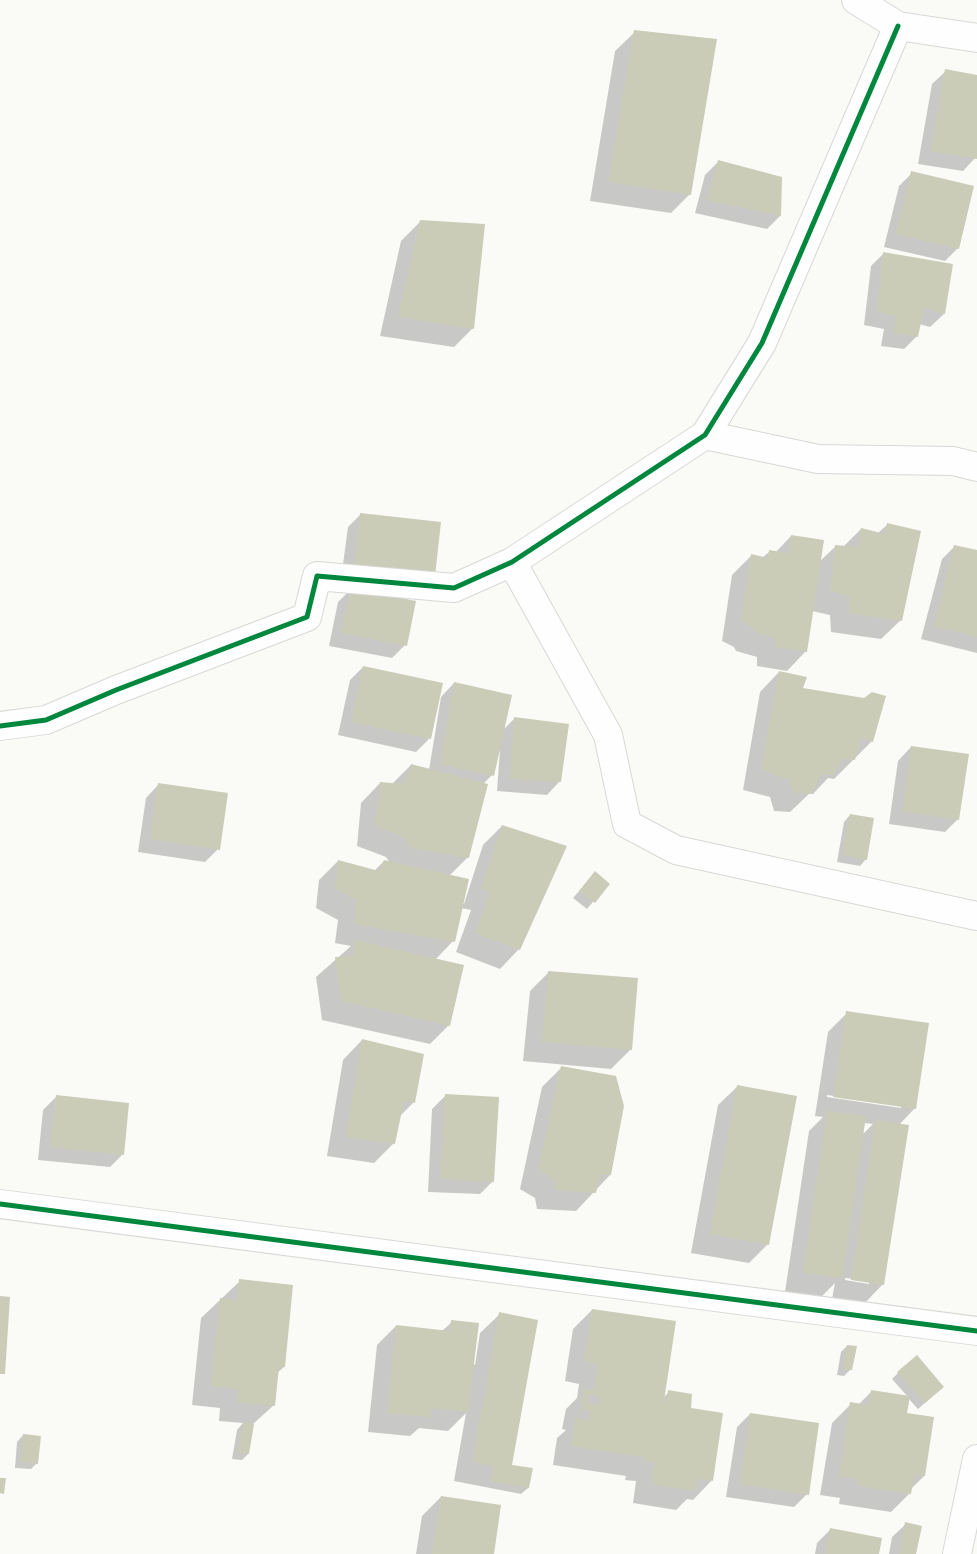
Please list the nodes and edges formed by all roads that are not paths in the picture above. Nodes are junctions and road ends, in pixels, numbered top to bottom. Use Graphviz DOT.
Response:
graph roads {
  1 [pos="856,0"];
  2 [pos="898,26"];
  3 [pos="977,38"];
  4 [pos="705,435"];
  5 [pos="977,467"];
  6 [pos="512,562"];
  7 [pos="0,726"];
  8 [pos="977,916"];
  9 [pos="0,1204"];
  10 [pos="977,1331"];
  11 [pos="977,1459"];
  12 [pos="957,1554"];
  1 -- 2 [label="street"];
  2 -- 3 [label="street"];
  2 -- 4 [label="street"];
  4 -- 5 [label="street"];
  4 -- 6 [label="street"];
  6 -- 7 [label="street"];
  6 -- 8 [label="street"];
  9 -- 10 [label="street"];
  11 -- 12 [label="street"];
}
